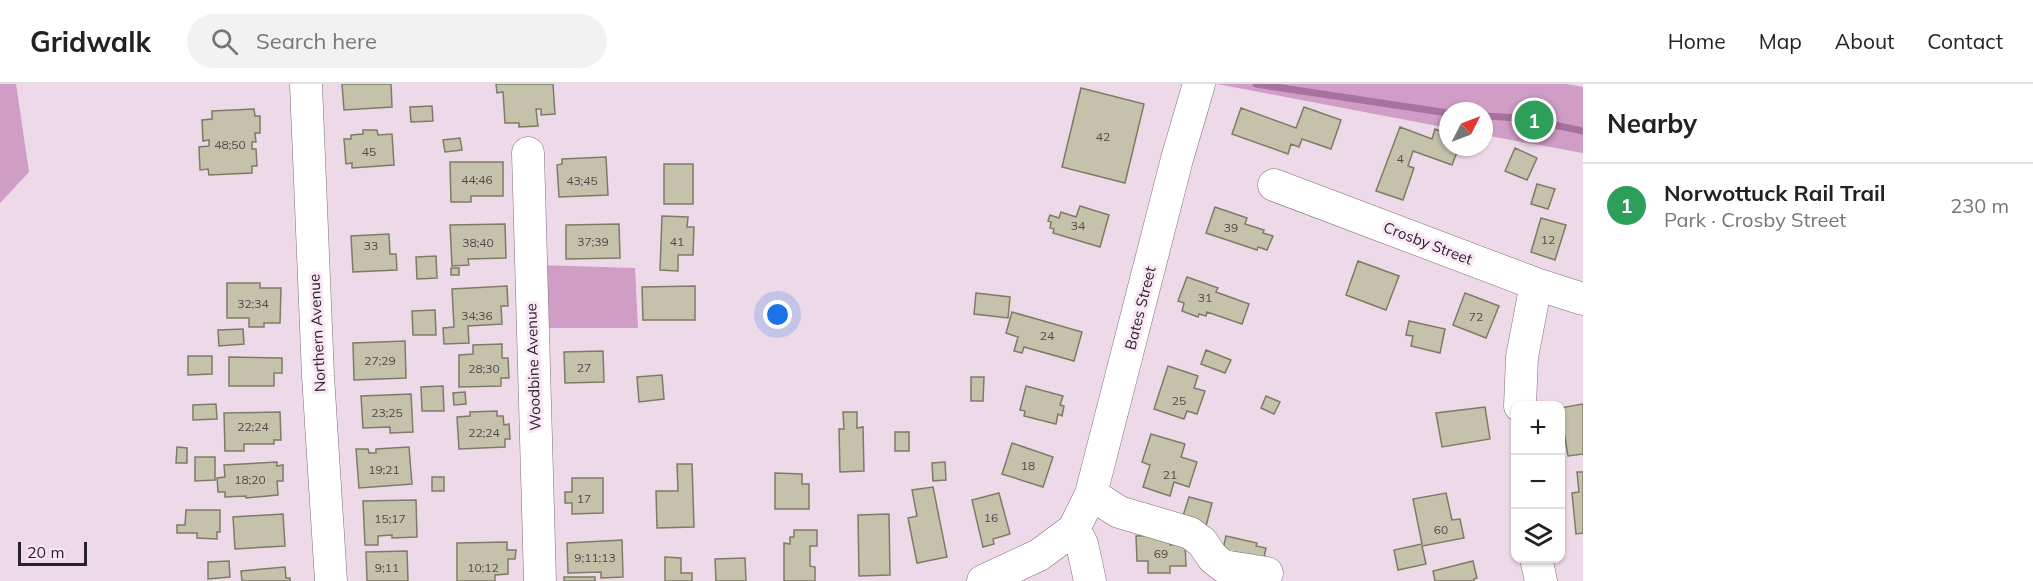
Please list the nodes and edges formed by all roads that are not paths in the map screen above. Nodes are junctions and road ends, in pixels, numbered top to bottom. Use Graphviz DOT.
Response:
graph roads {
  1 [pos="306,84"];
  2 [pos="1199,84"];
  3 [pos="528,153"];
  4 [pos="1274,185"];
  5 [pos="1536,284"];
  6 [pos="1583,299"];
  7 [pos="1520,401"];
  8 [pos="1091,494"];
  9 [pos="1074,529"];
  10 [pos="1537,563"];
  11 [pos="1267,573"];
  12 [pos="331,581"];
  13 [pos="540,581"];
  14 [pos="983,581"];
  15 [pos="1090,581"];
  16 [pos="1541,581"];
  1 -- 12 [label="street, Northern Avenue"];
  2 -- 8 [label="street, Bates Street"];
  3 -- 13 [label="street, Woodbine Avenue"];
  4 -- 5 [label="street, Crosby Street"];
  5 -- 6 [label="street, Crosby Street"];
  5 -- 7 [label="street"];
  8 -- 9 [label="street, Bates Street"];
  8 -- 11 [label="street"];
  9 -- 14 [label="street"];
  9 -- 15 [label="street"];
  10 -- 16 [label="street"];
}
